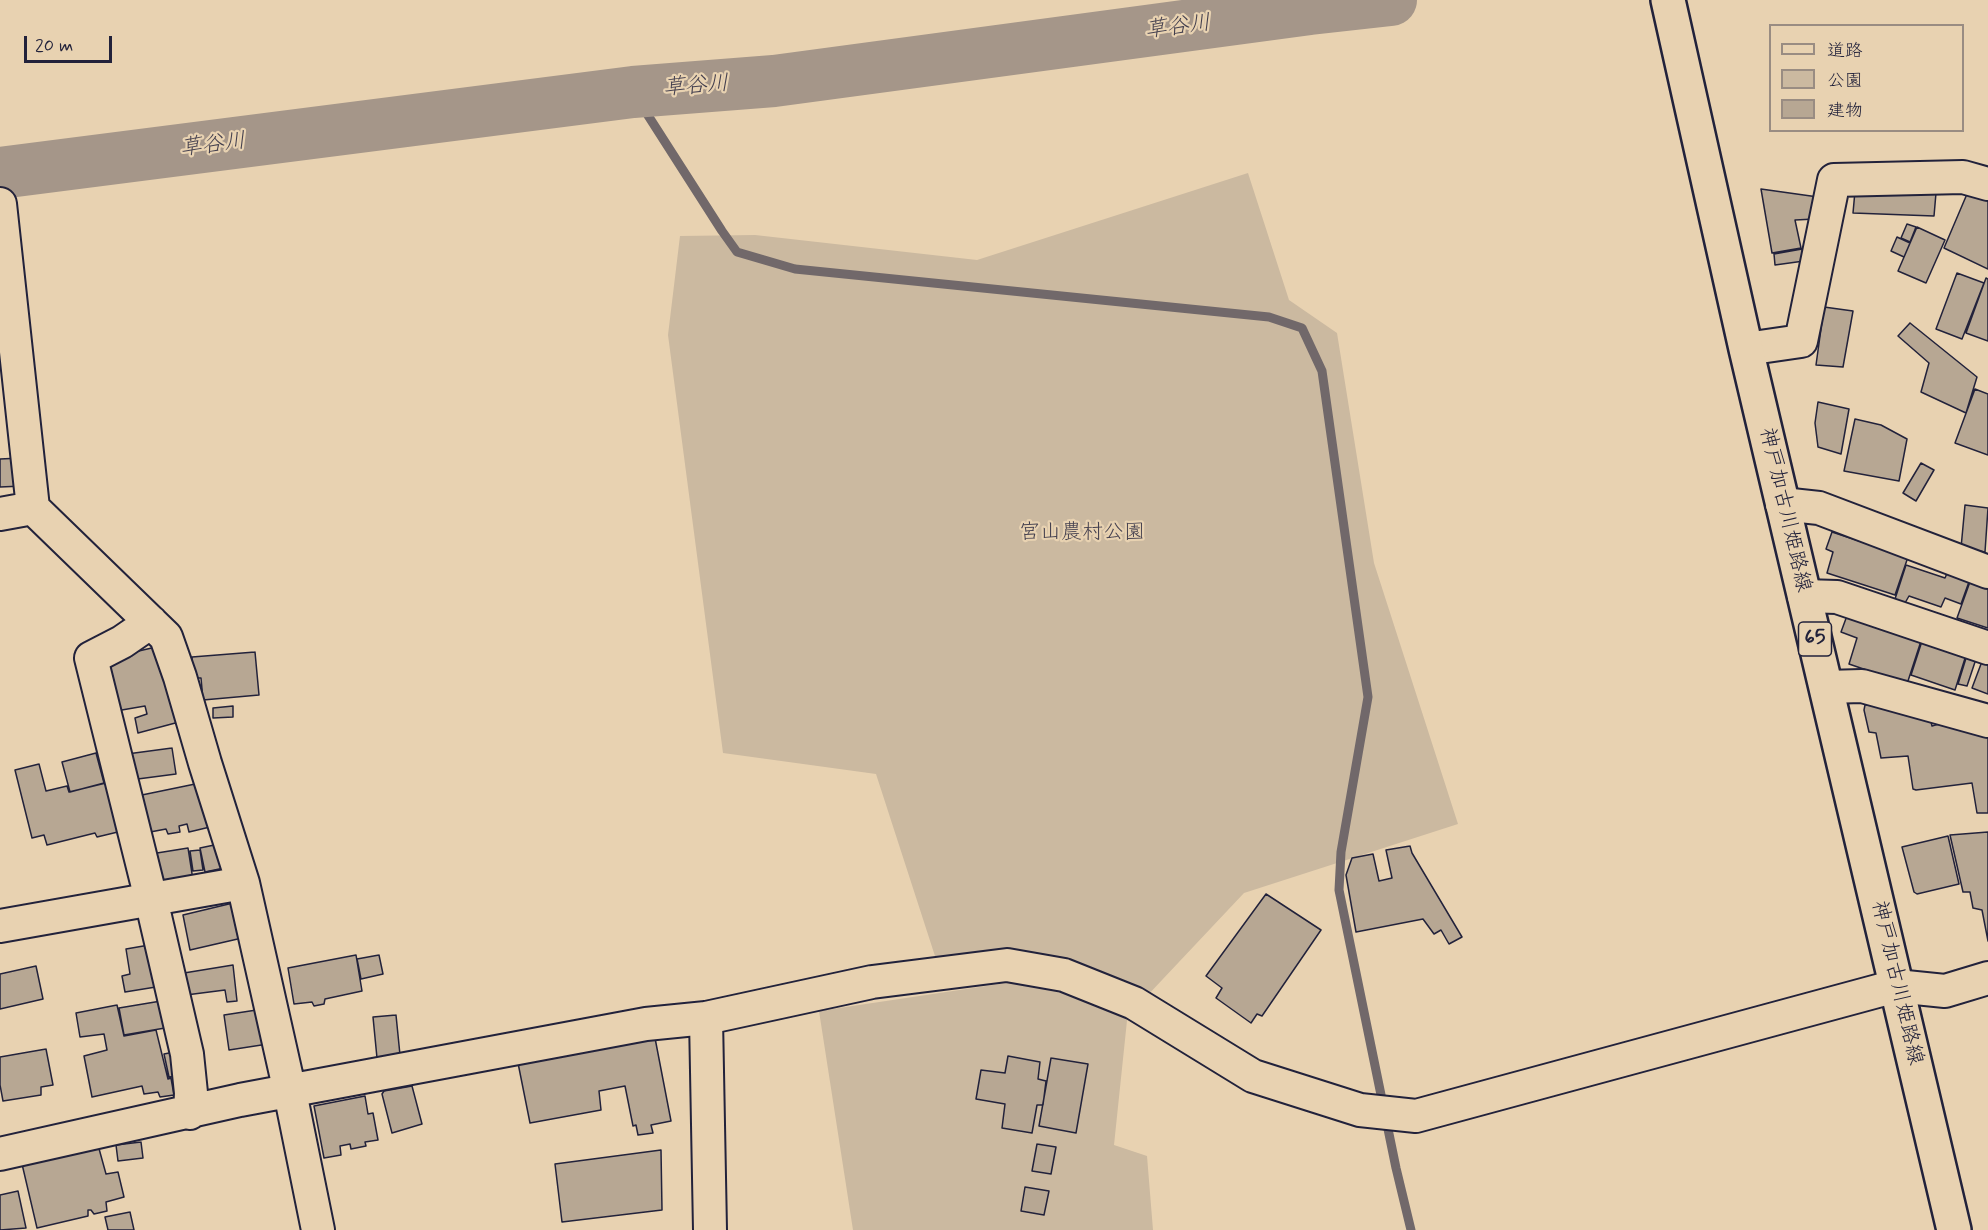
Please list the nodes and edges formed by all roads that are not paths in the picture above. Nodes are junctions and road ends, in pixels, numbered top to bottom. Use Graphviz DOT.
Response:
graph roads {
  1 [pos="1668,0"];
  2 [pos="1988,184"];
  3 [pos="1,216"];
  4 [pos="1746,349"];
  5 [pos="1782,504"];
  6 [pos="33,508"];
  7 [pos="0,514"];
  8 [pos="1988,570"];
  9 [pos="1804,596"];
  10 [pos="151,622"];
  11 [pos="1988,648"];
  12 [pos="1826,687"];
  13 [pos="1988,722"];
  14 [pos="243,882"];
  15 [pos="151,899"];
  16 [pos="0,926"];
  17 [pos="1988,978"];
  18 [pos="1896,986"];
  19 [pos="1945,991"];
  20 [pos="1988,1000"];
  21 [pos="705,1018"];
  22 [pos="290,1092"];
  23 [pos="190,1113"];
  24 [pos="0,1154"];
  25 [pos="318,1230"];
  26 [pos="710,1230"];
  27 [pos="1954,1230"];
  1 -- 4 [label="main road, 神戸加古川姫路線 / 65"];
  2 -- 4 [label="street"];
  3 -- 6 [label="street"];
  4 -- 5 [label="main road, 神戸加古川姫路線 / 65"];
  5 -- 8 [label="street"];
  5 -- 9 [label="main road, 神戸加古川姫路線 / 65"];
  6 -- 7 [label="street"];
  6 -- 10 [label="street"];
  9 -- 11 [label="street"];
  9 -- 12 [label="main road, 神戸加古川姫路線 / 65"];
  10 -- 14 [label="street"];
  10 -- 15 [label="street"];
  12 -- 13 [label="street"];
  12 -- 18 [label="main road, 神戸加古川姫路線 / 65"];
  14 -- 15 [label="street"];
  14 -- 22 [label="street"];
  15 -- 16 [label="street"];
  15 -- 23 [label="street"];
  17 -- 19 [label="street"];
  18 -- 19 [label="street"];
  18 -- 21 [label="street"];
  18 -- 27 [label="main road, 神戸加古川姫路線 / 65"];
  19 -- 20 [label="street"];
  21 -- 22 [label="street"];
  21 -- 26 [label="street"];
  22 -- 23 [label="street"];
  22 -- 25 [label="street"];
  23 -- 24 [label="street"];
}
